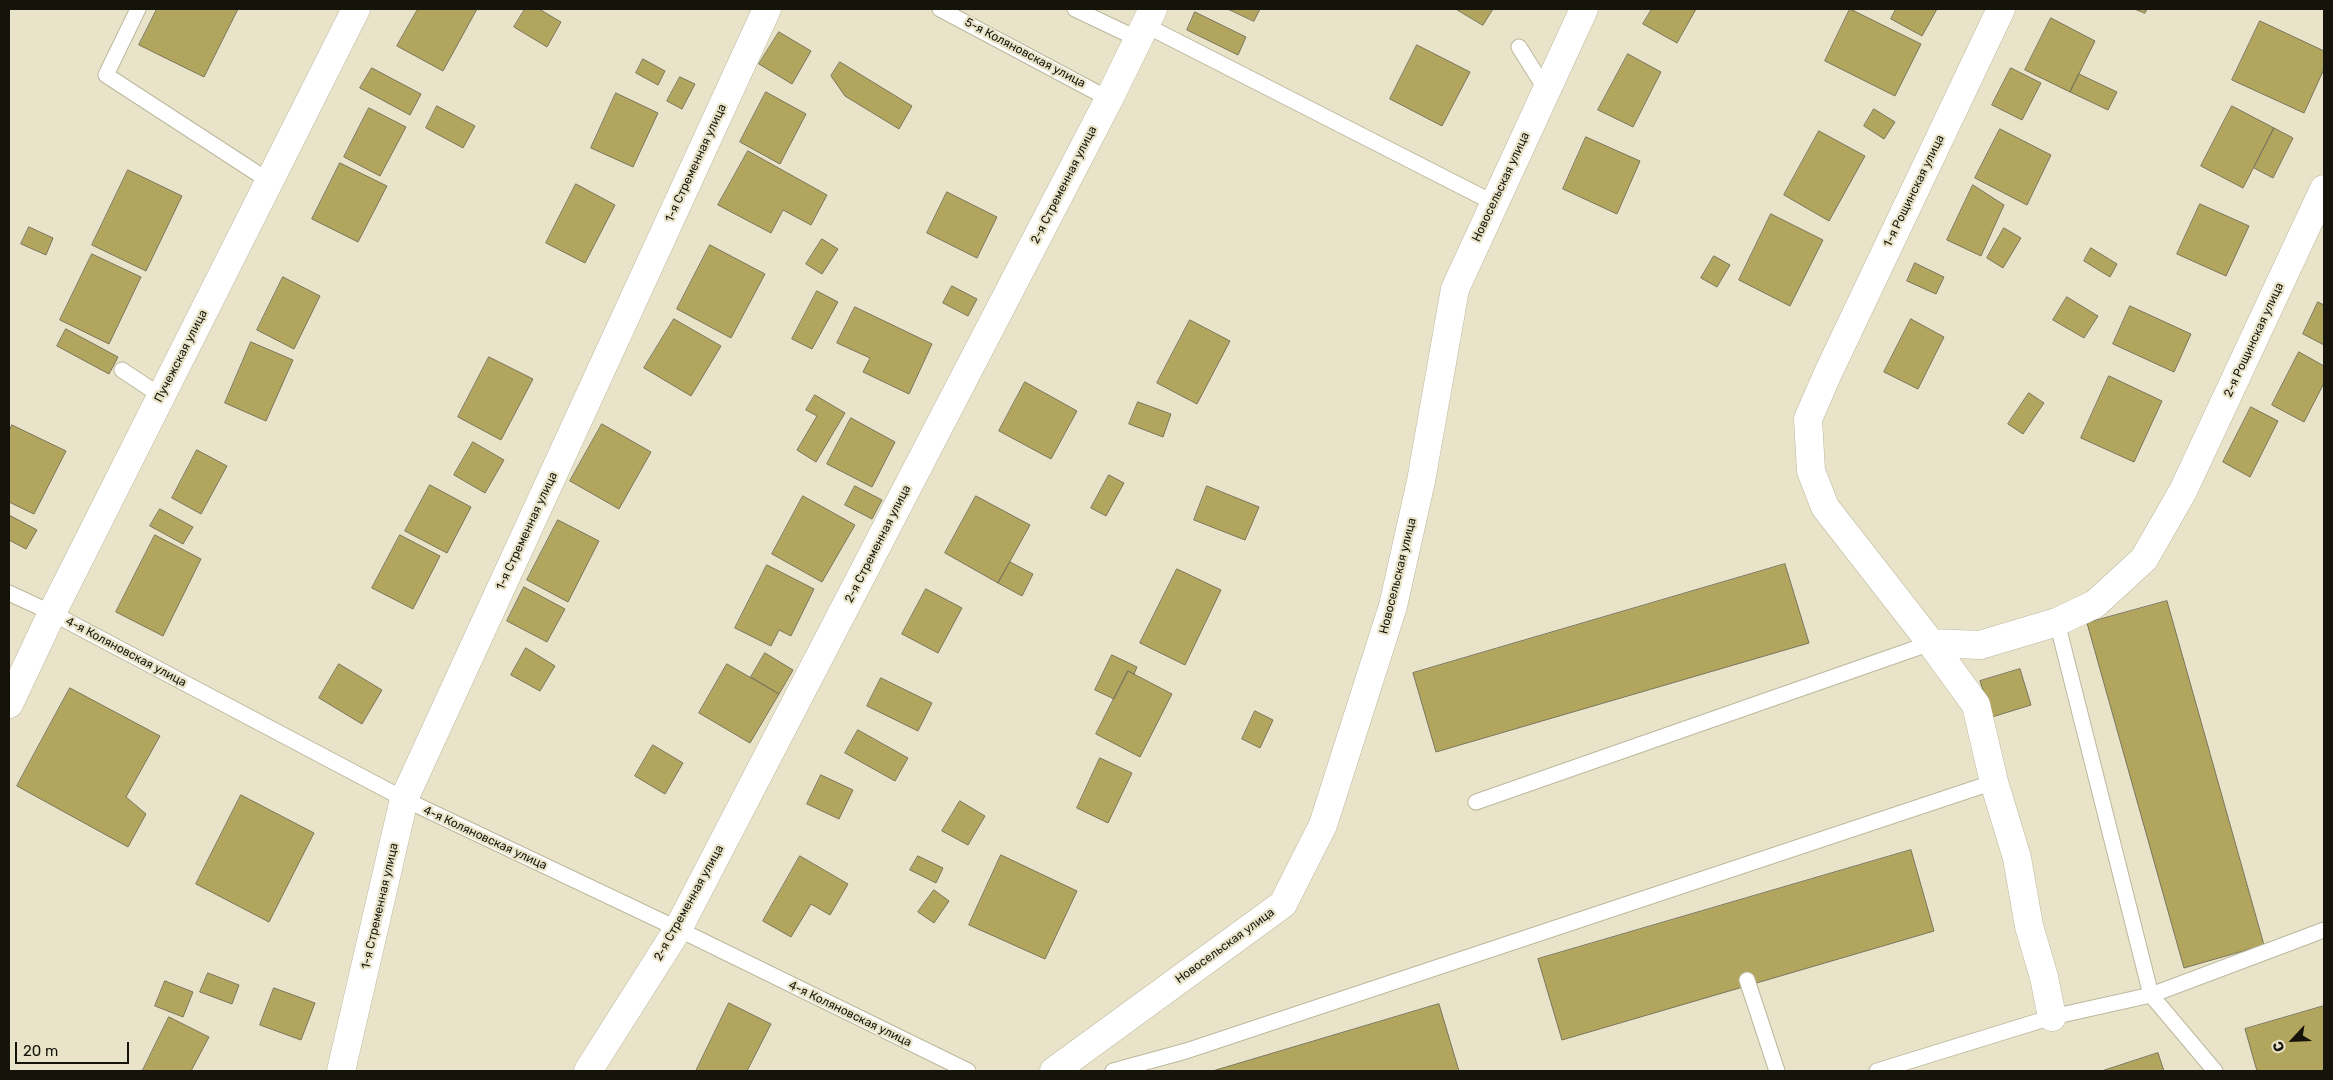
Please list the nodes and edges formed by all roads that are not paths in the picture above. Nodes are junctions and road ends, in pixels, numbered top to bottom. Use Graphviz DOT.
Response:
graph roads {
  1 [pos="138,9"];
  2 [pos="356,9"];
  3 [pos="767,9"];
  4 [pos="941,9"];
  5 [pos="1075,9"];
  6 [pos="1584,9"];
  7 [pos="2001,9"];
  8 [pos="1145,24"];
  9 [pos="1520,48"];
  10 [pos="1546,90"];
  11 [pos="1109,99"];
  12 [pos="269,181"];
  13 [pos="2324,189"];
  14 [pos="1494,203"];
  15 [pos="122,370"];
  16 [pos="161,396"];
  17 [pos="9,593"];
  18 [pos="52,613"];
  19 [pos="2057,622"];
  20 [pos="1931,643"];
  21 [pos="9,704"];
  22 [pos="1994,782"];
  23 [pos="404,799"];
  24 [pos="1476,802"];
  25 [pos="678,929"];
  26 [pos="2324,930"];
  27 [pos="1747,980"];
  28 [pos="2151,995"];
  29 [pos="2052,1017"];
  30 [pos="341,1071"];
  31 [pos="588,1071"];
  32 [pos="968,1071"];
  33 [pos="1054,1071"];
  34 [pos="1113,1071"];
  35 [pos="1777,1071"];
  36 [pos="1877,1071"];
  37 [pos="2215,1071"];
  1 -- 12 [label="lane"];
  2 -- 12 [label="street, Пучежская улица"];
  3 -- 23 [label="street, 1-я Стременная улица"];
  4 -- 11 [label="lane, 5-я Коляновская улица"];
  5 -- 8 [label="lane"];
  6 -- 10 [label="street, Новосельская улица"];
  7 -- 20 [label="street, 1-я Рощинская улица"];
  8 -- 11 [label="street, 2-я Стременная улица"];
  8 -- 14 [label="lane"];
  9 -- 10 [label="lane"];
  10 -- 14 [label="street, Новосельская улица"];
  11 -- 25 [label="street, 2-я Стременная улица"];
  12 -- 16 [label="street, Пучежская улица"];
  13 -- 19 [label="street, 2-я Рощинская улица"];
  14 -- 33 [label="street, Новосельская улица"];
  15 -- 16 [label="lane"];
  16 -- 18 [label="street, Пучежская улица"];
  17 -- 18 [label="lane, 4-я Коляновская улица"];
  18 -- 21 [label="street, Пучежская улица"];
  18 -- 23 [label="lane, 4-я Коляновская улица"];
  19 -- 20 [label="street, 2-я Рощинская улица"];
  19 -- 28 [label="lane"];
  20 -- 22 [label="street, 1-я Рощинская улица"];
  20 -- 24 [label="lane"];
  22 -- 29 [label="street, 1-я Рощинская улица"];
  22 -- 34 [label="lane"];
  23 -- 25 [label="lane, 4-я Коляновская улица"];
  23 -- 30 [label="street, 1-я Стременная улица"];
  25 -- 31 [label="street, 2-я Стременная улица"];
  25 -- 32 [label="lane, 4-я Коляновская улица"];
  26 -- 28 [label="lane"];
  27 -- 35 [label="lane"];
  28 -- 29 [label="lane"];
  28 -- 37 [label="lane"];
  29 -- 36 [label="lane"];
}
